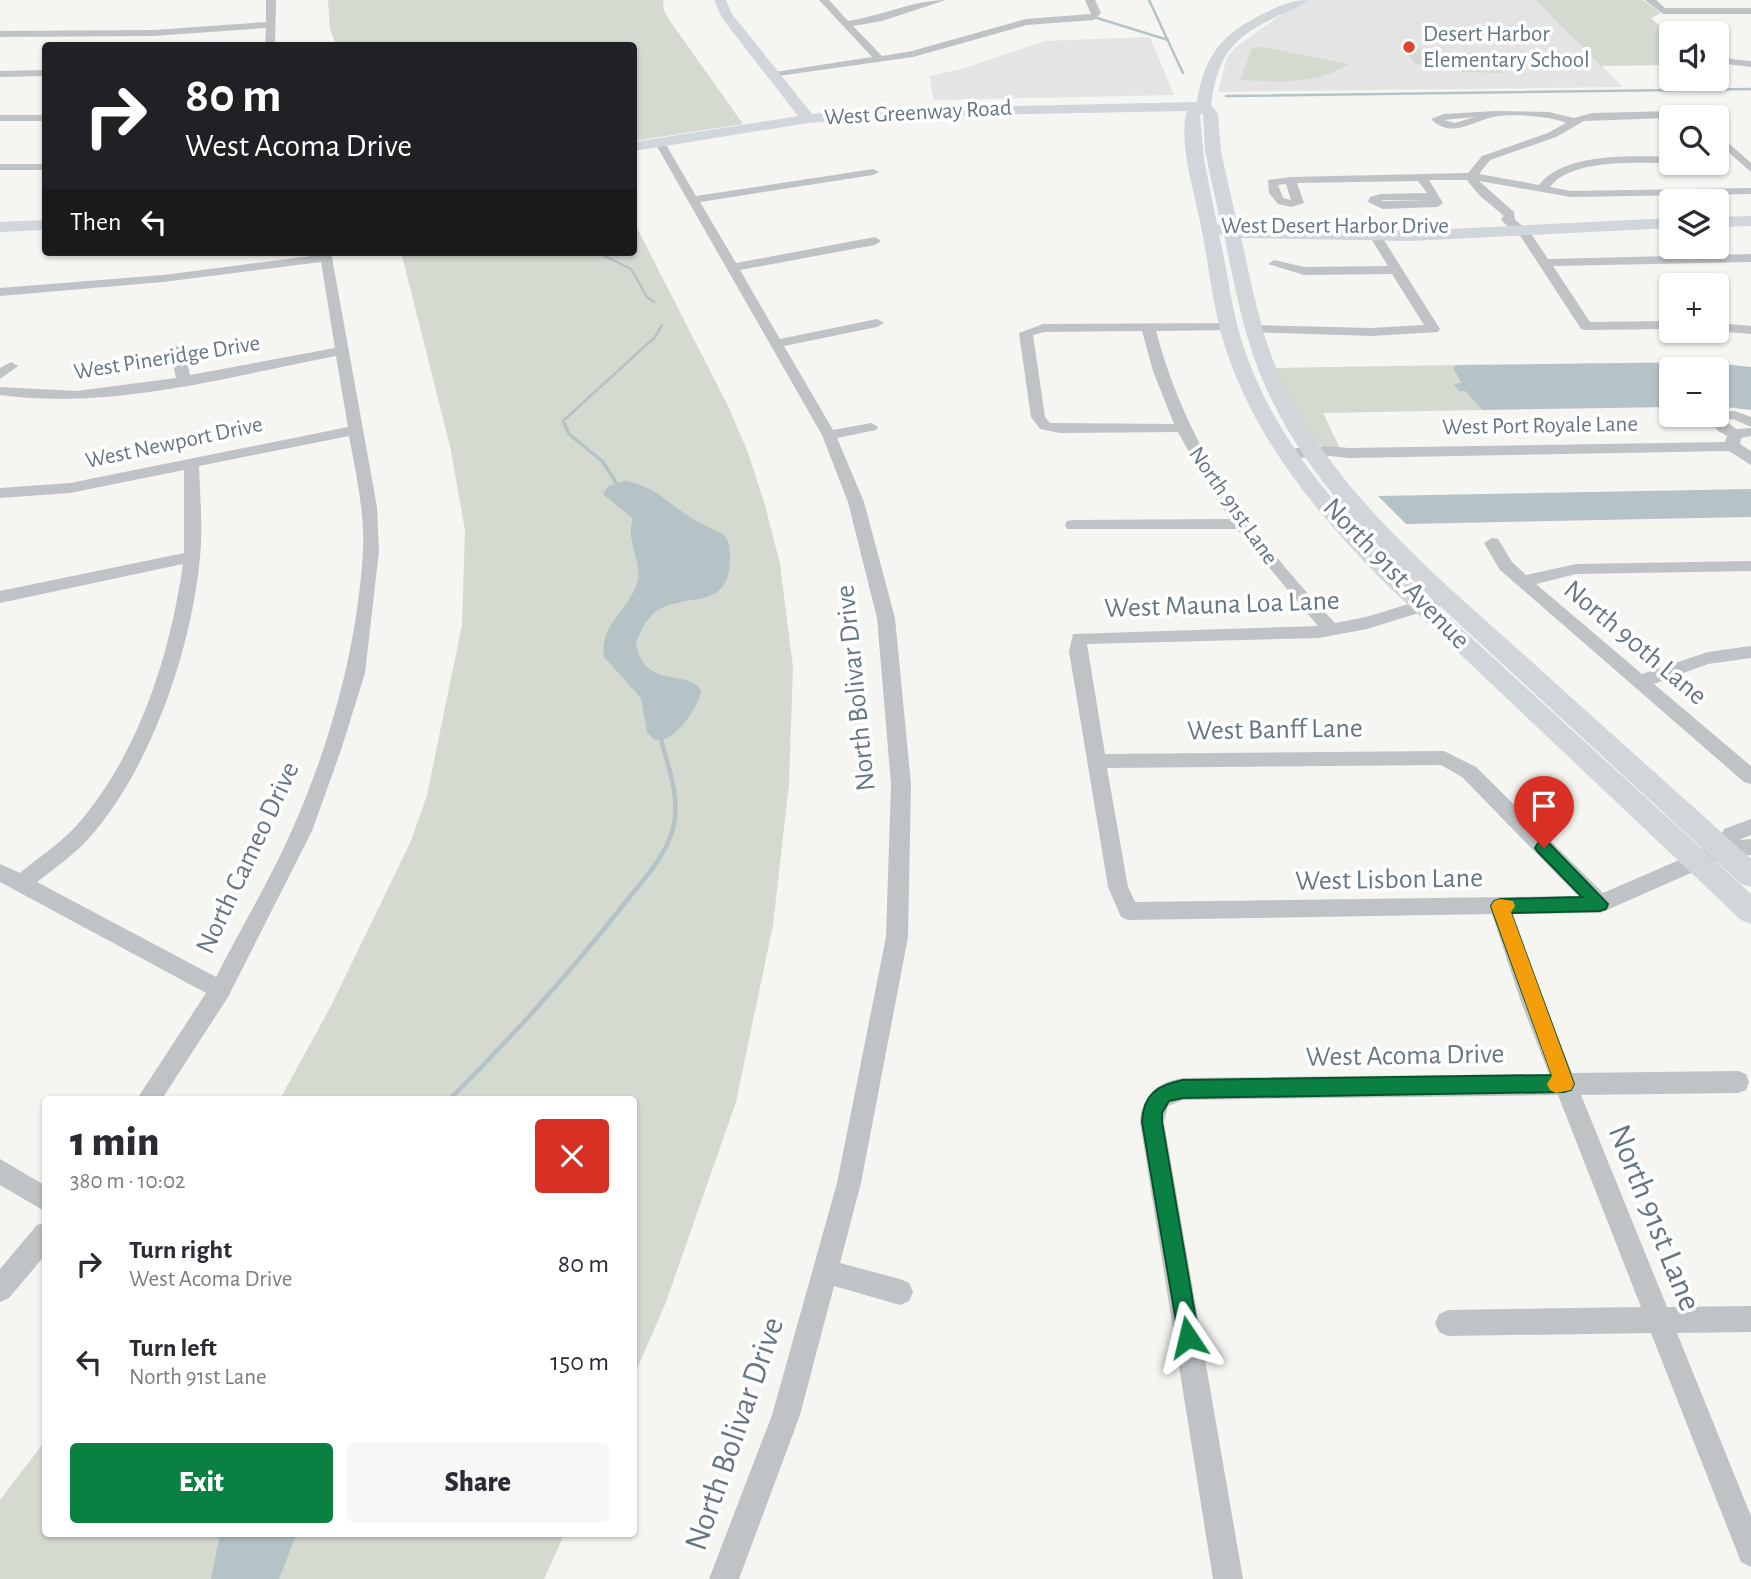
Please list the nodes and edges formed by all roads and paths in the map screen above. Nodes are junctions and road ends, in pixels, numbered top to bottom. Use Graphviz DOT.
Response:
graph roads {
  1 [pos="271,0"];
  2 [pos="720,0"];
  3 [pos="824,0"];
  4 [pos="941,0"];
  5 [pos="1090,0"];
  6 [pos="1286,0"];
  7 [pos="1302,0"];
  8 [pos="1650,0"];
  9 [pos="1272,10"];
  10 [pos="1735,11"];
  11 [pos="1751,11"];
  12 [pos="1751,23"];
  13 [pos="845,24"];
  14 [pos="269,25"];
  15 [pos="0,34"];
  16 [pos="270,42"];
  17 [pos="880,60"];
  18 [pos="1729,62"];
  19 [pos="1751,64"];
  20 [pos="42,73"];
  21 [pos="0,74"];
  22 [pos="775,75"];
  23 [pos="1205,93"];
  24 [pos="1489,115"];
  25 [pos="1659,116"];
  26 [pos="0,118"];
  27 [pos="42,118"];
  28 [pos="808,119"];
  29 [pos="1574,122"];
  30 [pos="660,143"];
  31 [pos="637,147"];
  32 [pos="1729,152"];
  33 [pos="1659,160"];
  34 [pos="0,167"];
  35 [pos="42,167"];
  36 [pos="1751,169"];
  37 [pos="873,172"];
  38 [pos="1471,176"];
  39 [pos="1421,177"];
  40 [pos="1290,180"];
  41 [pos="1541,190"];
  42 [pos="1750,192"];
  43 [pos="1435,196"];
  44 [pos="693,200"];
  45 [pos="1751,213"];
  46 [pos="1729,214"];
  47 [pos="1659,215"];
  48 [pos="1751,221"];
  49 [pos="1729,222"];
  50 [pos="1659,223"];
  51 [pos="1514,224"];
  52 [pos="42,225"];
  53 [pos="1210,226"];
  54 [pos="0,227"];
  55 [pos="1232,228"];
  56 [pos="1374,233"];
  57 [pos="875,240"];
  58 [pos="319,256"];
  59 [pos="325,256"];
  60 [pos="1751,258"];
  61 [pos="1542,263"];
  62 [pos="1274,264"];
  63 [pos="733,267"];
  64 [pos="1397,270"];
  65 [pos="0,292"];
  66 [pos="877,323"];
  67 [pos="1659,325"];
  68 [pos="1148,327"];
  69 [pos="1229,327"];
  70 [pos="1729,328"];
  71 [pos="1253,329"];
  72 [pos="1751,330"];
  73 [pos="778,343"];
  74 [pos="177,349"];
  75 [pos="342,351"];
  76 [pos="184,380"];
  77 [pos="0,391"];
  78 [pos="1751,423"];
  79 [pos="871,427"];
  80 [pos="1181,428"];
  81 [pos="356,430"];
  82 [pos="1751,432"];
  83 [pos="829,435"];
  84 [pos="1734,440"];
  85 [pos="1305,460"];
  86 [pos="1751,460"];
  87 [pos="191,462"];
  88 [pos="0,494"];
  89 [pos="1240,524"];
  90 [pos="1073,525"];
  91 [pos="1492,543"];
  92 [pos="192,557"];
  93 [pos="1751,566"];
  94 [pos="1523,582"];
  95 [pos="0,597"];
  96 [pos="1434,602"];
  97 [pos="1332,630"];
  98 [pos="1751,652"];
  99 [pos="1640,682"];
  100 [pos="1097,761"];
  101 [pos="1751,777"];
  102 [pos="1751,827"];
  103 [pos="1751,847"];
  104 [pos="1723,850"];
  105 [pos="1697,862"];
  106 [pos="0,872"];
  107 [pos="1751,876"];
  108 [pos="22,884"];
  109 [pos="1600,904"];
  110 [pos="1500,906"];
  111 [pos="1751,912"];
  112 [pos="220,990"];
  113 [pos="1738,1082"];
  114 [pos="1564,1084"];
  115 [pos="151,1096"];
  116 [pos="0,1171"];
  117 [pos="42,1197"];
  118 [pos="42,1239"];
  119 [pos="824,1271"];
  120 [pos="0,1289"];
  121 [pos="900,1292"];
  122 [pos="1751,1319"];
  123 [pos="1659,1320"];
  124 [pos="1448,1323"];
  125 [pos="1751,1552"];
  126 [pos="724,1579"];
  127 [pos="1228,1579"];
  1 -- 14 [label="street"];
  2 -- 22 [label="main road"];
  3 -- 13 [label="street"];
  4 -- 13 [label="street"];
  5 -- 17 [label="street"];
  6 -- 9 [label="main road, North 91st Avenue"];
  7 -- 9 [label="main road, North 91st Avenue"];
  8 -- 10 [label="street"];
  9 -- 23 [label="main road, North 91st Avenue"];
  10 -- 11 [label="street"];
  10 -- 12 [label="street"];
  13 -- 17 [label="street"];
  14 -- 15 [label="street"];
  14 -- 16 [label="street"];
  17 -- 22 [label="street"];
  18 -- 19 [label="street"];
  20 -- 21 [label="street"];
  22 -- 28 [label="main road"];
  23 -- 28 [label="main road, West Greenway Road"];
  23 -- 53 [label="main road, North 91st Avenue"];
  23 -- 55 [label="main road, North 91st Avenue"];
  24 -- 29 [label="street"];
  25 -- 29 [label="street"];
  26 -- 27 [label="street"];
  28 -- 30 [label="main road, West Greenway Road"];
  29 -- 38 [label="street"];
  30 -- 31 [label="main road, West Greenway Road"];
  30 -- 44 [label="street, North Bolivar Drive"];
  32 -- 36 [label="street"];
  33 -- 41 [label="street"];
  34 -- 35 [label="street"];
  37 -- 44 [label="street"];
  38 -- 39 [label="street"];
  38 -- 41 [label="street"];
  38 -- 51 [label="street"];
  39 -- 40 [label="street"];
  39 -- 43 [label="street"];
  40 -- 40 [label="street"];
  41 -- 42 [label="street"];
  44 -- 63 [label="street, North Bolivar Drive"];
  45 -- 46 [label="main road"];
  47 -- 51 [label="main road, West Desert Harbor Drive"];
  48 -- 49 [label="main road"];
  50 -- 51 [label="main road, West Desert Harbor Drive"];
  51 -- 56 [label="main road, West Desert Harbor Drive"];
  51 -- 61 [label="street"];
  52 -- 54 [label="main road"];
  53 -- 55 [label="main road, West Desert Harbor Drive"];
  53 -- 69 [label="main road, North 91st Avenue"];
  55 -- 56 [label="main road, West Desert Harbor Drive"];
  55 -- 71 [label="main road, North 91st Avenue"];
  56 -- 64 [label="street"];
  57 -- 63 [label="street"];
  58 -- 65 [label="street"];
  59 -- 75 [label="street, North Cameo Drive"];
  60 -- 61 [label="street"];
  61 -- 67 [label="street"];
  62 -- 64 [label="street"];
  63 -- 73 [label="street, North Bolivar Drive"];
  64 -- 71 [label="street"];
  66 -- 73 [label="street"];
  68 -- 69 [label="street"];
  68 -- 80 [label="street, North 91st Lane"];
  68 -- 80 [label="street"];
  69 -- 85 [label="main road, North 91st Avenue"];
  70 -- 72 [label="street"];
  71 -- 85 [label="main road, North 91st Avenue"];
  73 -- 83 [label="street, North Bolivar Drive"];
  74 -- 76 [label="street"];
  75 -- 76 [label="street, West Pineridge Drive"];
  75 -- 81 [label="street, North Cameo Drive"];
  76 -- 77 [label="street, West Pineridge Drive"];
  78 -- 84 [label="street"];
  79 -- 83 [label="street"];
  80 -- 89 [label="street, North 91st Lane"];
  81 -- 87 [label="street, West Newport Drive"];
  81 -- 112 [label="street, North Cameo Drive"];
  82 -- 84 [label="street, West Port Royale Lane"];
  83 -- 119 [label="street, North Bolivar Drive"];
  84 -- 85 [label="street, West Port Royale Lane"];
  84 -- 86 [label="street"];
  85 -- 96 [label="main road, North 91st Avenue"];
  87 -- 88 [label="street, West Newport Drive"];
  87 -- 92 [label="street"];
  89 -- 90 [label="street"];
  89 -- 97 [label="street, North 91st Lane"];
  91 -- 94 [label="street, North 90th Lane"];
  92 -- 95 [label="street"];
  92 -- 108 [label="street"];
  93 -- 94 [label="street"];
  94 -- 99 [label="street, North 90th Lane"];
  96 -- 97 [label="street, West Mauna Loa Lane"];
  96 -- 104 [label="main road, North 91st Avenue"];
  96 -- 105 [label="main road, North 91st Avenue"];
  97 -- 100 [label="street, West Mauna Loa Lane"];
  98 -- 99 [label="street"];
  99 -- 101 [label="street, North 90th Lane"];
  100 -- 109 [label="street, West Banff Lane"];
  100 -- 110 [label="street, West Lisbon Lane"];
  102 -- 104 [label="street, West Lisbon Lane"];
  103 -- 104 [label="street, West Lisbon Lane"];
  104 -- 105 [label="street, West Lisbon Lane"];
  104 -- 107 [label="main road, North 91st Avenue"];
  105 -- 109 [label="street, West Lisbon Lane"];
  105 -- 111 [label="main road, North 91st Avenue"];
  106 -- 108 [label="street"];
  108 -- 112 [label="street"];
  109 -- 110 [label="street, West Lisbon Lane"];
  110 -- 114 [label="street, North 91st Lane"];
  112 -- 115 [label="street, North Cameo Drive"];
  113 -- 114 [label="street, West Acoma Drive"];
  114 -- 123 [label="street, North 91st Lane"];
  114 -- 127 [label="street, West Acoma Drive"];
  116 -- 117 [label="street"];
  118 -- 120 [label="street"];
  119 -- 121 [label="street"];
  119 -- 126 [label="street, North Bolivar Drive"];
  122 -- 123 [label="street"];
  123 -- 124 [label="street"];
  123 -- 125 [label="street, North 91st Lane"];
}
